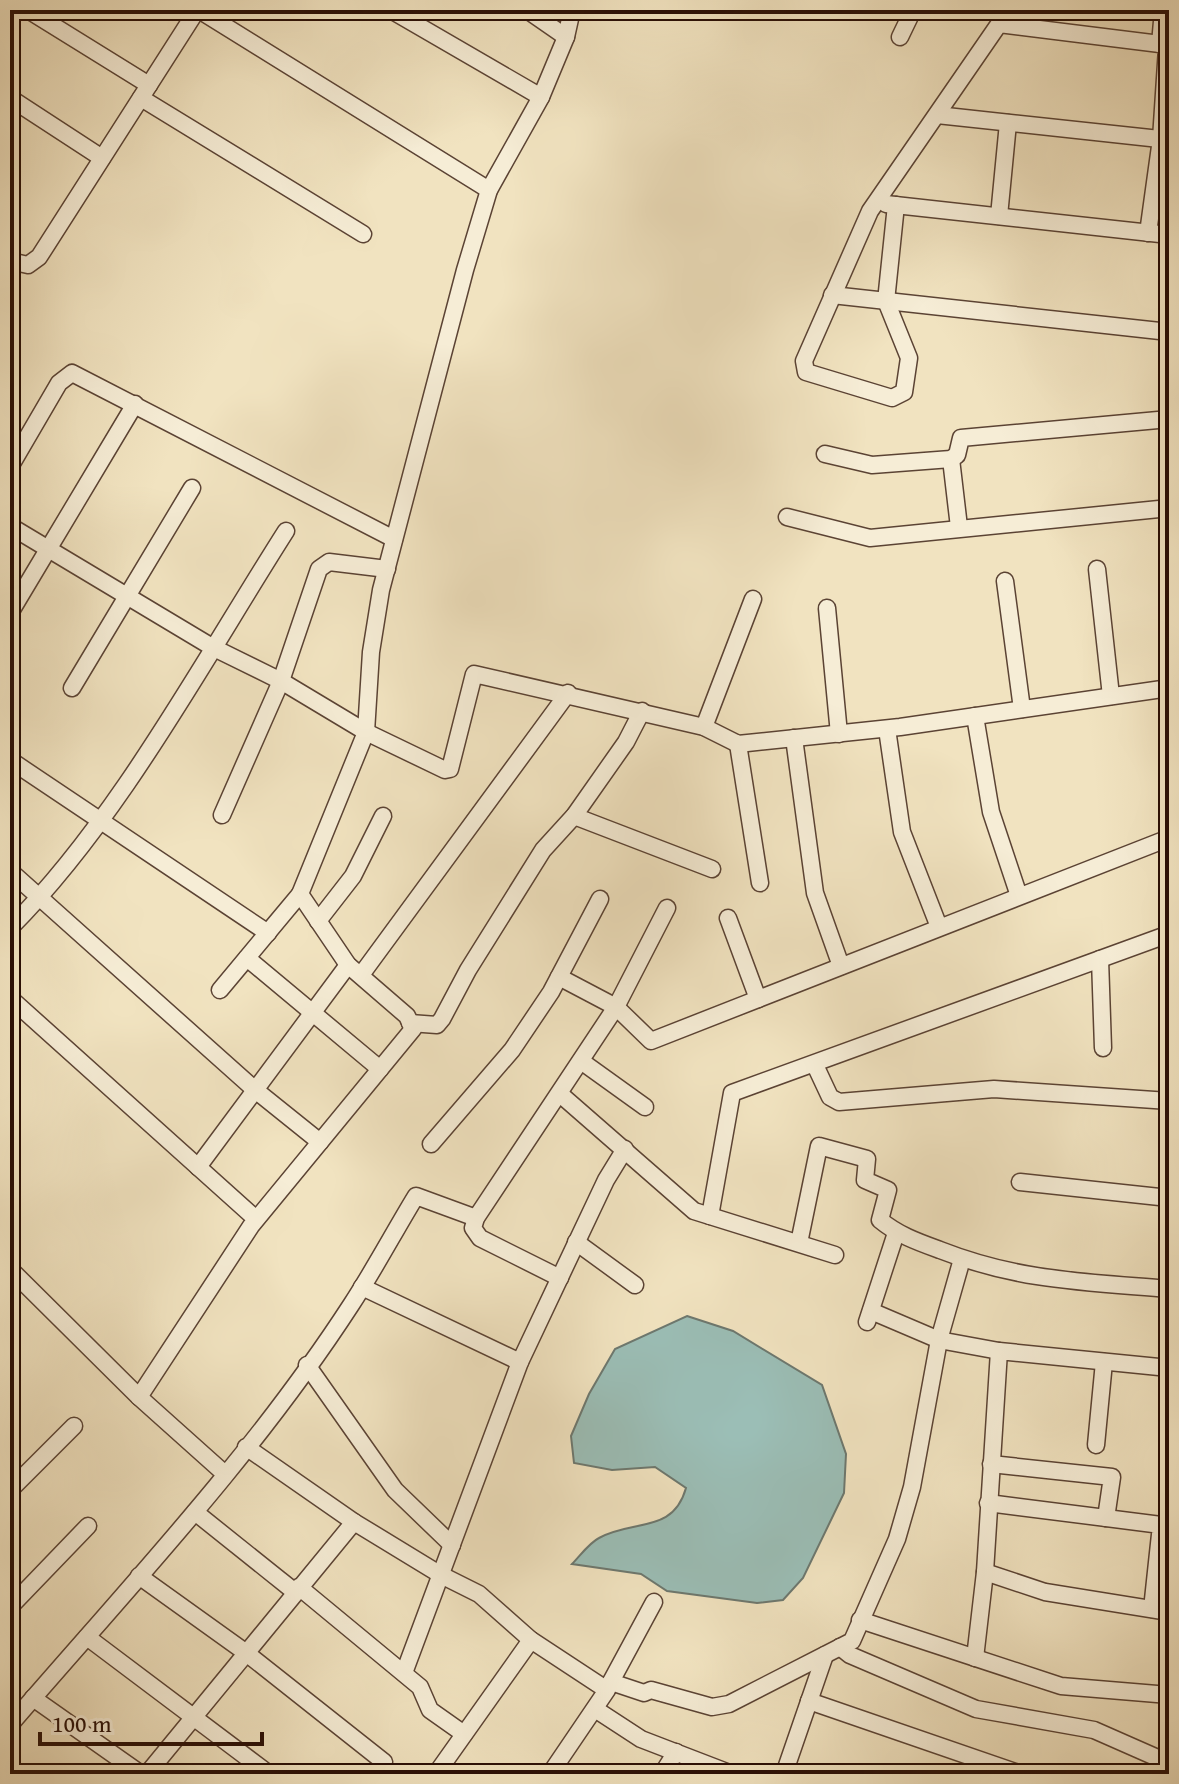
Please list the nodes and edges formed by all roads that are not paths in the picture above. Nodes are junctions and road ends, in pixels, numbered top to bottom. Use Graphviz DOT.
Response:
graph roads {
  1 [pos="28,10"];
  2 [pos="198,10"];
  3 [pos="391,10"];
  4 [pos="527,10"];
  5 [pos="572,10"];
  6 [pos="1163,10"];
  7 [pos="905,13"];
  8 [pos="1002,17"];
  9 [pos="566,37"];
  10 [pos="900,37"];
  11 [pos="1160,44"];
  12 [pos="145,92"];
  13 [pos="541,97"];
  14 [pos="10,98"];
  15 [pos="937,115"];
  16 [pos="1008,123"];
  17 [pos="1165,140"];
  18 [pos="102,158"];
  19 [pos="489,190"];
  20 [pos="876,203"];
  21 [pos="896,205"];
  22 [pos="999,216"];
  23 [pos="1148,233"];
  24 [pos="363,234"];
  25 [pos="1169,235"];
  26 [pos="10,261"];
  27 [pos="832,295"];
  28 [pos="886,301"];
  29 [pos="1169,332"];
  30 [pos="135,404"];
  31 [pos="1169,419"];
  32 [pos="825,454"];
  33 [pos="951,459"];
  34 [pos="10,467"];
  35 [pos="192,488"];
  36 [pos="1169,508"];
  37 [pos="787,517"];
  38 [pos="10,526"];
  39 [pos="959,527"];
  40 [pos="286,531"];
  41 [pos="394,539"];
  42 [pos="51,549"];
  43 [pos="387,569"];
  44 [pos="1097,569"];
  45 [pos="1005,581"];
  46 [pos="128,596"];
  47 [pos="753,599"];
  48 [pos="827,608"];
  49 [pos="10,613"];
  50 [pos="212,647"];
  51 [pos="281,681"];
  52 [pos="72,688"];
  53 [pos="1169,688"];
  54 [pos="568,693"];
  55 [pos="1111,696"];
  56 [pos="1022,709"];
  57 [pos="642,711"];
  58 [pos="975,716"];
  59 [pos="704,727"];
  60 [pos="887,729"];
  61 [pos="366,732"];
  62 [pos="839,734"];
  63 [pos="794,738"];
  64 [pos="738,744"];
  65 [pos="10,760"];
  66 [pos="222,815"];
  67 [pos="383,816"];
  68 [pos="574,816"];
  69 [pos="100,820"];
  70 [pos="1169,838"];
  71 [pos="712,869"];
  72 [pos="10,871"];
  73 [pos="760,883"];
  74 [pos="300,894"];
  75 [pos="1019,896"];
  76 [pos="41,897"];
  77 [pos="600,899"];
  78 [pos="667,908"];
  79 [pos="728,918"];
  80 [pos="318,921"];
  81 [pos="939,927"];
  82 [pos="10,928"];
  83 [pos="268,933"];
  84 [pos="1169,934"];
  85 [pos="247,958"];
  86 [pos="1100,959"];
  87 [pos="841,966"];
  88 [pos="354,970"];
  89 [pos="559,977"];
  90 [pos="220,990"];
  91 [pos="10,998"];
  92 [pos="758,999"];
  93 [pos="616,1007"];
  94 [pos="313,1011"];
  95 [pos="410,1023"];
  96 [pos="1103,1048"];
  97 [pos="581,1061"];
  98 [pos="815,1065"];
  99 [pos="380,1069"];
  100 [pos="254,1089"];
  101 [pos="560,1094"];
  102 [pos="1169,1101"];
  103 [pos="645,1107"];
  104 [pos="320,1142"];
  105 [pos="431,1144"];
  106 [pos="625,1149"];
  107 [pos="198,1167"];
  108 [pos="1020,1182"];
  109 [pos="1169,1198"];
  110 [pos="710,1216"];
  111 [pos="476,1218"];
  112 [pos="256,1219"];
  113 [pos="896,1233"];
  114 [pos="576,1242"];
  115 [pos="799,1243"];
  116 [pos="835,1255"];
  117 [pos="962,1259"];
  118 [pos="10,1269"];
  119 [pos="560,1278"];
  120 [pos="635,1285"];
  121 [pos="362,1287"];
  122 [pos="1169,1289"];
  123 [pos="939,1340"];
  124 [pos="999,1351"];
  125 [pos="520,1362"];
  126 [pos="1104,1362"];
  127 [pos="307,1365"];
  128 [pos="1169,1368"];
  129 [pos="139,1397"];
  130 [pos="74,1426"];
  131 [pos="1096,1445"];
  132 [pos="246,1447"];
  133 [pos="991,1464"];
  134 [pos="225,1474"];
  135 [pos="10,1490"];
  136 [pos="988,1503"];
  137 [pos="195,1512"];
  138 [pos="1106,1518"];
  139 [pos="354,1522"];
  140 [pos="88,1526"];
  141 [pos="452,1545"];
  142 [pos="985,1572"];
  143 [pos="441,1575"];
  144 [pos="139,1576"];
  145 [pos="297,1590"];
  146 [pos="654,1602"];
  147 [pos="10,1607"];
  148 [pos="1160,1610"];
  149 [pos="860,1620"];
  150 [pos="87,1637"];
  151 [pos="531,1640"];
  152 [pos="833,1651"];
  153 [pos="245,1652"];
  154 [pos="975,1658"];
  155 [pos="404,1673"];
  156 [pos="609,1686"];
  157 [pos="1169,1695"];
  158 [pos="33,1698"];
  159 [pos="809,1701"];
  160 [pos="595,1709"];
  161 [pos="194,1716"];
  162 [pos="10,1725"];
  163 [pos="464,1734"];
  164 [pos="676,1752"];
  165 [pos="384,1762"];
  166 [pos="1169,1763"];
  167 [pos="144,1774"];
  168 [pos="269,1774"];
  169 [pos="436,1774"];
  170 [pos="550,1774"];
  171 [pos="662,1774"];
  172 [pos="732,1774"];
  173 [pos="784,1774"];
  174 [pos="1021,1774"];
  1 -- 12 [label="street"];
  2 -- 12 [label="street"];
  2 -- 19 [label="street"];
  3 -- 13 [label="street"];
  4 -- 9 [label="street"];
  5 -- 9 [label="street"];
  6 -- 11 [label="street"];
  7 -- 10 [label="street"];
  8 -- 11 [label="street"];
  8 -- 15 [label="street"];
  9 -- 13 [label="street"];
  11 -- 17 [label="street"];
  12 -- 18 [label="street"];
  12 -- 24 [label="street"];
  13 -- 19 [label="street"];
  14 -- 18 [label="street"];
  15 -- 16 [label="street"];
  15 -- 20 [label="street"];
  16 -- 17 [label="street"];
  16 -- 22 [label="street"];
  17 -- 23 [label="street"];
  18 -- 26 [label="street"];
  19 -- 41 [label="street"];
  20 -- 21 [label="street"];
  20 -- 27 [label="street"];
  21 -- 22 [label="street"];
  21 -- 28 [label="street"];
  22 -- 23 [label="street"];
  23 -- 25 [label="street"];
  27 -- 28 [label="street"];
  27 -- 28 [label="street"];
  28 -- 29 [label="street"];
  30 -- 34 [label="street"];
  30 -- 41 [label="street"];
  30 -- 42 [label="street"];
  31 -- 33 [label="street"];
  32 -- 33 [label="street"];
  33 -- 39 [label="street"];
  35 -- 46 [label="street"];
  36 -- 39 [label="street"];
  37 -- 39 [label="street"];
  38 -- 42 [label="street"];
  40 -- 50 [label="street"];
  41 -- 43 [label="street"];
  42 -- 46 [label="street"];
  42 -- 49 [label="street"];
  43 -- 51 [label="street"];
  43 -- 61 [label="street"];
  44 -- 55 [label="street"];
  45 -- 56 [label="street"];
  46 -- 50 [label="street"];
  46 -- 52 [label="street"];
  47 -- 59 [label="street"];
  48 -- 62 [label="street"];
  50 -- 51 [label="street"];
  50 -- 69 [label="street"];
  51 -- 61 [label="street"];
  51 -- 66 [label="street"];
  53 -- 55 [label="street"];
  54 -- 57 [label="street"];
  54 -- 61 [label="street"];
  54 -- 88 [label="street"];
  55 -- 56 [label="street"];
  56 -- 58 [label="street"];
  57 -- 59 [label="street"];
  57 -- 68 [label="street"];
  58 -- 60 [label="street"];
  58 -- 75 [label="street"];
  59 -- 64 [label="street"];
  60 -- 62 [label="street"];
  60 -- 81 [label="street"];
  61 -- 74 [label="street"];
  62 -- 63 [label="street"];
  63 -- 64 [label="street"];
  63 -- 87 [label="street"];
  64 -- 73 [label="street"];
  65 -- 69 [label="street"];
  67 -- 80 [label="street"];
  68 -- 71 [label="street"];
  68 -- 95 [label="street"];
  69 -- 76 [label="street"];
  69 -- 83 [label="street"];
  70 -- 75 [label="street"];
  72 -- 76 [label="street"];
  74 -- 80 [label="street"];
  74 -- 83 [label="street"];
  75 -- 81 [label="street"];
  76 -- 82 [label="street"];
  76 -- 100 [label="street"];
  77 -- 89 [label="street"];
  78 -- 93 [label="street"];
  79 -- 92 [label="street"];
  80 -- 88 [label="street"];
  81 -- 87 [label="street"];
  83 -- 85 [label="street"];
  84 -- 86 [label="street"];
  85 -- 90 [label="street"];
  85 -- 94 [label="street"];
  86 -- 96 [label="street"];
  86 -- 98 [label="street"];
  87 -- 92 [label="street"];
  88 -- 94 [label="street"];
  88 -- 95 [label="street"];
  89 -- 93 [label="street"];
  89 -- 105 [label="street"];
  91 -- 107 [label="street"];
  92 -- 93 [label="street"];
  93 -- 97 [label="street"];
  94 -- 99 [label="street"];
  94 -- 100 [label="street"];
  95 -- 99 [label="street"];
  97 -- 101 [label="street"];
  97 -- 103 [label="street"];
  98 -- 102 [label="street"];
  98 -- 110 [label="street"];
  99 -- 104 [label="street"];
  100 -- 104 [label="street"];
  100 -- 107 [label="street"];
  101 -- 106 [label="street"];
  101 -- 111 [label="street"];
  104 -- 112 [label="street"];
  106 -- 110 [label="street"];
  106 -- 114 [label="street"];
  107 -- 112 [label="street"];
  108 -- 109 [label="street"];
  110 -- 115 [label="street"];
  111 -- 119 [label="street"];
  111 -- 121 [label="street"];
  112 -- 129 [label="street"];
  113 -- 115 [label="street"];
  113 -- 117 [label="street"];
  113 -- 123 [label="street"];
  114 -- 119 [label="street"];
  114 -- 120 [label="street"];
  115 -- 116 [label="street"];
  117 -- 122 [label="street"];
  117 -- 123 [label="street"];
  118 -- 129 [label="street"];
  119 -- 125 [label="street"];
  121 -- 125 [label="street"];
  121 -- 127 [label="street"];
  123 -- 124 [label="street"];
  123 -- 149 [label="street"];
  124 -- 126 [label="street"];
  124 -- 133 [label="street"];
  125 -- 141 [label="street"];
  126 -- 128 [label="street"];
  126 -- 131 [label="street"];
  127 -- 132 [label="street"];
  127 -- 141 [label="street"];
  129 -- 134 [label="street"];
  130 -- 135 [label="street"];
  132 -- 134 [label="street"];
  132 -- 139 [label="street"];
  133 -- 136 [label="street"];
  133 -- 138 [label="street"];
  134 -- 137 [label="street"];
  136 -- 138 [label="street"];
  136 -- 142 [label="street"];
  137 -- 144 [label="street"];
  137 -- 145 [label="street"];
  138 -- 148 [label="street"];
  139 -- 143 [label="street"];
  139 -- 145 [label="street"];
  140 -- 147 [label="street"];
  141 -- 143 [label="street"];
  142 -- 148 [label="street"];
  142 -- 154 [label="street"];
  143 -- 151 [label="street"];
  143 -- 155 [label="street"];
  144 -- 150 [label="street"];
  144 -- 153 [label="street"];
  145 -- 153 [label="street"];
  145 -- 155 [label="street"];
  146 -- 156 [label="street"];
  149 -- 152 [label="street"];
  149 -- 154 [label="street"];
  150 -- 158 [label="street"];
  150 -- 161 [label="street"];
  151 -- 156 [label="street"];
  151 -- 163 [label="street"];
  152 -- 156 [label="street"];
  152 -- 159 [label="street"];
  152 -- 166 [label="street"];
  153 -- 161 [label="street"];
  153 -- 165 [label="street"];
  154 -- 157 [label="street"];
  155 -- 163 [label="street"];
  156 -- 160 [label="street"];
  158 -- 162 [label="street"];
  158 -- 167 [label="street"];
  159 -- 173 [label="street"];
  159 -- 174 [label="street"];
  160 -- 164 [label="street"];
  160 -- 170 [label="street"];
  161 -- 167 [label="street"];
  161 -- 168 [label="street"];
  163 -- 169 [label="street"];
  164 -- 171 [label="street"];
  164 -- 172 [label="street"];
}
